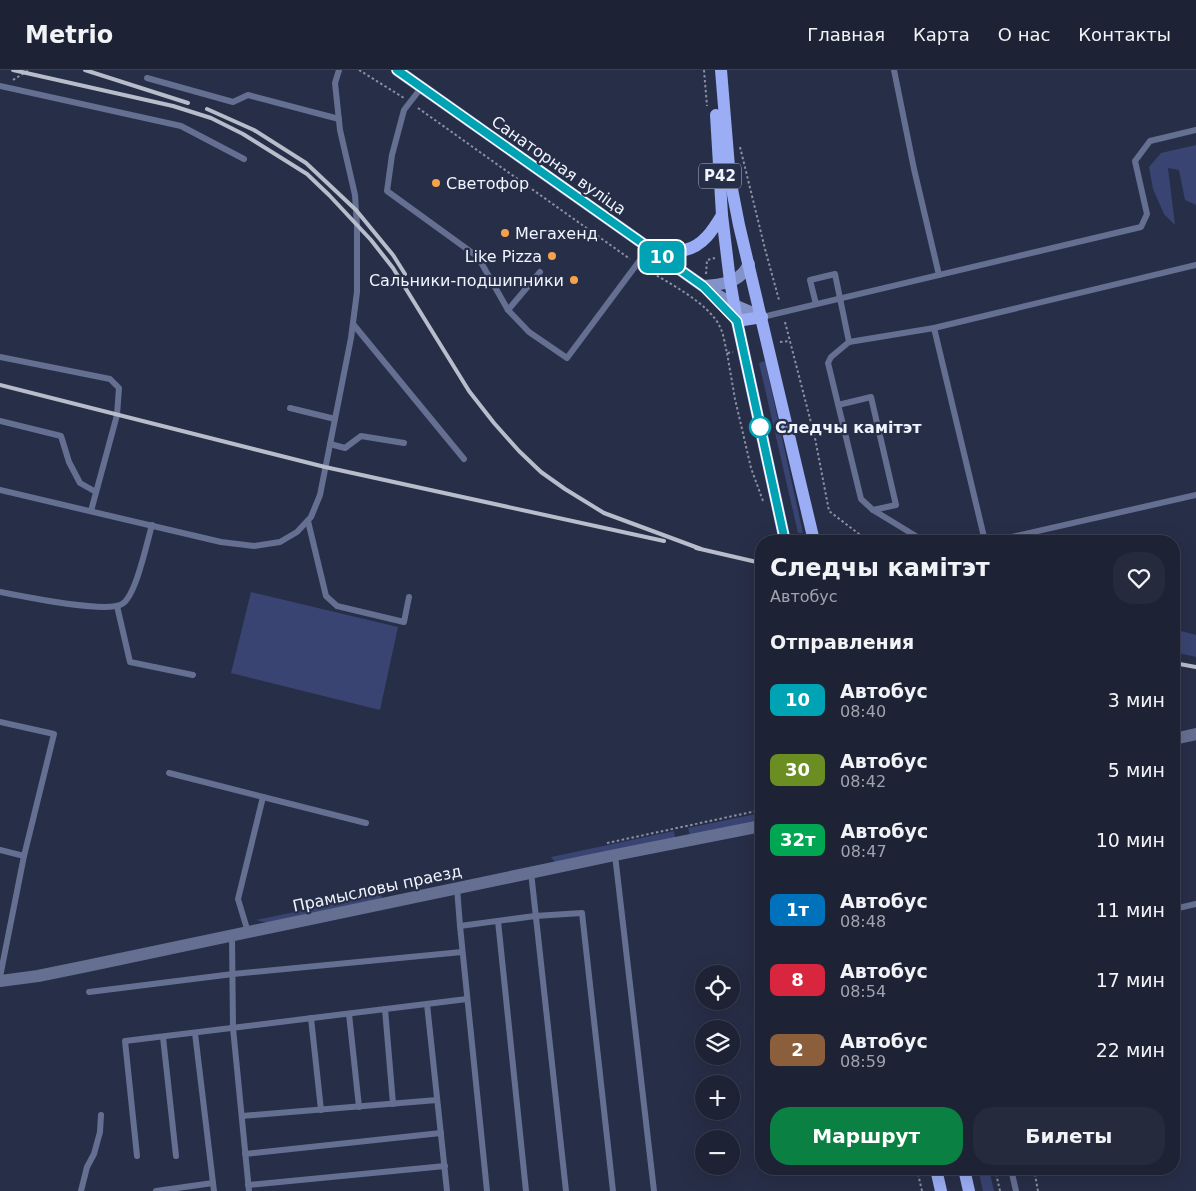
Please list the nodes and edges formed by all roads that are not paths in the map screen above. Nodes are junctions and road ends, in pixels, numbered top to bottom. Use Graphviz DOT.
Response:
graph roads {
  1 [pos="339,70"];
  2 [pos="397,70"];
  3 [pos="717,70"];
  4 [pos="721,70"];
  5 [pos="894,70"];
  6 [pos="146,78"];
  7 [pos="1,86"];
  8 [pos="421,88"];
  9 [pos="339,119"];
  10 [pos="1196,130"];
  11 [pos="244,159"];
  12 [pos="722,215"];
  13 [pos="650,250"];
  14 [pos="749,264"];
  15 [pos="1196,265"];
  16 [pos="540,272"];
  17 [pos="939,274"];
  18 [pos="705,280"];
  19 [pos="730,282"];
  20 [pos="840,299"];
  21 [pos="816,304"];
  22 [pos="734,305"];
  23 [pos="508,310"];
  24 [pos="762,317"];
  25 [pos="737,321"];
  26 [pos="353,324"];
  27 [pos="934,328"];
  28 [pos="849,342"];
  29 [pos="0,356"];
  30 [pos="838,404"];
  31 [pos="290,408"];
  32 [pos="335,419"];
  33 [pos="0,422"];
  34 [pos="330,444"];
  35 [pos="404,444"];
  36 [pos="464,459"];
  37 [pos="0,490"];
  38 [pos="96,492"];
  39 [pos="1196,494"];
  40 [pos="873,510"];
  41 [pos="90,511"];
  42 [pos="308,521"];
  43 [pos="152,526"];
  44 [pos="783,535"];
  45 [pos="813,535"];
  46 [pos="914,535"];
  47 [pos="984,535"];
  48 [pos="1020,535"];
  49 [pos="0,592"];
  50 [pos="409,596"];
  51 [pos="117,606"];
  52 [pos="193,676"];
  53 [pos="0,722"];
  54 [pos="1196,734"];
  55 [pos="1180,737"];
  56 [pos="169,773"];
  57 [pos="263,797"];
  58 [pos="366,823"];
  59 [pos="755,827"];
  60 [pos="0,850"];
  61 [pos="615,855"];
  62 [pos="24,856"];
  63 [pos="531,872"];
  64 [pos="457,888"];
  65 [pos="1196,904"];
  66 [pos="1180,908"];
  67 [pos="535,916"];
  68 [pos="498,921"];
  69 [pos="460,926"];
  70 [pos="248,932"];
  71 [pos="232,936"];
  72 [pos="462,952"];
  73 [pos="233,974"];
  74 [pos="0,977"];
  75 [pos="0,981"];
  76 [pos="89,992"];
  77 [pos="467,999"];
  78 [pos="427,1004"];
  79 [pos="385,1009"];
  80 [pos="349,1014"];
  81 [pos="311,1018"];
  82 [pos="233,1028"];
  83 [pos="195,1033"];
  84 [pos="163,1037"];
  85 [pos="437,1100"];
  86 [pos="393,1104"];
  87 [pos="359,1107"];
  88 [pos="321,1110"];
  89 [pos="101,1115"];
  90 [pos="242,1116"];
  91 [pos="441,1133"];
  92 [pos="245,1154"];
  93 [pos="137,1156"];
  94 [pos="176,1156"];
  95 [pos="445,1166"];
  96 [pos="937,1175"];
  97 [pos="965,1175"];
  98 [pos="1012,1175"];
  99 [pos="213,1183"];
  100 [pos="249,1188"];
  101 [pos="179,1189"];
  102 [pos="81,1191"];
  103 [pos="156,1191"];
  104 [pos="214,1191"];
  105 [pos="447,1191"];
  106 [pos="487,1191"];
  107 [pos="526,1191"];
  108 [pos="566,1191"];
  109 [pos="613,1191"];
  110 [pos="654,1191"];
  111 [pos="941,1191"];
  112 [pos="969,1191"];
  113 [pos="1016,1191"];
  1 -- 9 [label="lane"];
  2 -- 8 [label="street, Санаторная вуліца"];
  3 -- 12 [label="main road, Р42"];
  4 -- 14 [label="main road, Р42"];
  5 -- 17 [label="lane"];
  6 -- 9 [label="lane"];
  7 -- 11 [label="lane"];
  8 -- 13 [label="street, Санаторная вуліца"];
  8 -- 23 [label="lane"];
  9 -- 26 [label="lane"];
  10 -- 17 [label="lane"];
  12 -- 13 [label="main road"];
  12 -- 19 [label="main road, Р42"];
  13 -- 18 [label="street, Санаторная вуліца"];
  13 -- 23 [label="lane"];
  14 -- 19 [label="street"];
  14 -- 24 [label="main road, Р42"];
  15 -- 27 [label="lane"];
  16 -- 23 [label="lane"];
  17 -- 20 [label="lane"];
  18 -- 19 [label="street"];
  18 -- 22 [label="street"];
  18 -- 25 [label="street"];
  19 -- 22 [label="main road, Р42"];
  20 -- 21 [label="lane"];
  20 -- 21 [label="lane"];
  20 -- 28 [label="lane"];
  21 -- 24 [label="lane"];
  22 -- 24 [label="street"];
  22 -- 25 [label="main road, Р42"];
  24 -- 25 [label="main road"];
  24 -- 45 [label="main road, Р42"];
  25 -- 44 [label="main road, Р42"];
  26 -- 32 [label="lane"];
  26 -- 36 [label="lane"];
  27 -- 28 [label="lane"];
  27 -- 47 [label="lane"];
  28 -- 30 [label="lane"];
  29 -- 38 [label="lane"];
  30 -- 40 [label="lane"];
  30 -- 40 [label="lane"];
  31 -- 32 [label="lane"];
  32 -- 34 [label="lane"];
  33 -- 38 [label="lane"];
  34 -- 35 [label="lane"];
  34 -- 42 [label="lane"];
  37 -- 41 [label="lane"];
  38 -- 41 [label="lane"];
  39 -- 48 [label="lane"];
  40 -- 46 [label="lane"];
  41 -- 43 [label="lane"];
  42 -- 43 [label="lane"];
  42 -- 50 [label="lane"];
  43 -- 51 [label="lane"];
  49 -- 51 [label="lane"];
  51 -- 52 [label="lane"];
  53 -- 62 [label="lane"];
  54 -- 55 [label="street"];
  56 -- 57 [label="lane"];
  57 -- 58 [label="lane"];
  57 -- 70 [label="lane"];
  59 -- 61 [label="street, Прамысловы праезд"];
  60 -- 62 [label="lane"];
  61 -- 63 [label="street, Прамысловы праезд"];
  61 -- 110 [label="lane"];
  62 -- 74 [label="lane"];
  63 -- 64 [label="street, Прамысловы праезд"];
  63 -- 67 [label="lane"];
  64 -- 69 [label="lane"];
  64 -- 70 [label="street, Прамысловы праезд"];
  65 -- 66 [label="lane"];
  67 -- 68 [label="lane"];
  67 -- 108 [label="lane"];
  67 -- 109 [label="lane"];
  68 -- 69 [label="lane"];
  68 -- 107 [label="lane"];
  69 -- 72 [label="lane"];
  70 -- 71 [label="street, Прамысловы праезд"];
  71 -- 73 [label="lane"];
  71 -- 75 [label="street, Прамысловы праезд"];
  72 -- 73 [label="lane"];
  72 -- 77 [label="lane"];
  73 -- 76 [label="lane"];
  73 -- 82 [label="lane"];
  77 -- 78 [label="lane"];
  77 -- 106 [label="lane"];
  78 -- 79 [label="lane"];
  78 -- 85 [label="lane"];
  79 -- 80 [label="lane"];
  79 -- 86 [label="lane"];
  80 -- 81 [label="lane"];
  80 -- 87 [label="lane"];
  81 -- 82 [label="lane"];
  81 -- 88 [label="lane"];
  82 -- 83 [label="lane"];
  82 -- 90 [label="lane"];
  83 -- 84 [label="lane"];
  83 -- 99 [label="lane"];
  84 -- 93 [label="lane"];
  84 -- 94 [label="lane"];
  85 -- 86 [label="lane"];
  85 -- 91 [label="lane"];
  86 -- 87 [label="lane"];
  87 -- 88 [label="lane"];
  88 -- 90 [label="lane"];
  89 -- 102 [label="lane"];
  90 -- 92 [label="lane"];
  91 -- 92 [label="lane"];
  91 -- 95 [label="lane"];
  92 -- 100 [label="lane"];
  95 -- 100 [label="lane"];
  95 -- 105 [label="lane"];
  96 -- 111 [label="main road"];
  97 -- 112 [label="main road"];
  98 -- 113 [label="lane"];
  99 -- 101 [label="lane"];
  99 -- 104 [label="lane"];
  101 -- 103 [label="lane"];
}
